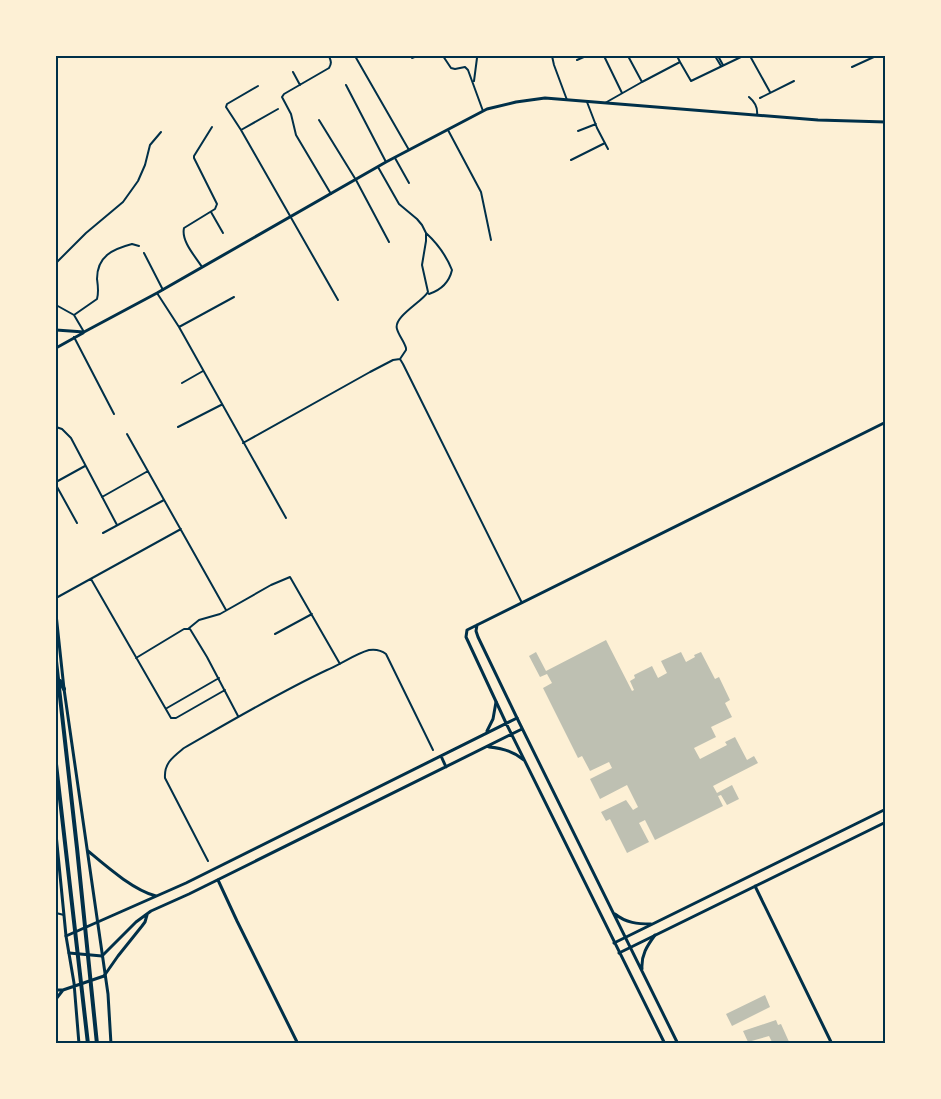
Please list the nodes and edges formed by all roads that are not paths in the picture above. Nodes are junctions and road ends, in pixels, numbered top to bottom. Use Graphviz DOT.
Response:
graph roads {
  1 [pos="328,56"];
  2 [pos="355,56"];
  3 [pos="417,56"];
  4 [pos="443,56"];
  5 [pos="476,56"];
  6 [pos="552,56"];
  7 [pos="586,56"];
  8 [pos="604,56"];
  9 [pos="628,56"];
  10 [pos="677,56"];
  11 [pos="717,56"];
  12 [pos="742,56"];
  13 [pos="750,56"];
  14 [pos="876,56"];
  15 [pos="412,58"];
  16 [pos="578,60"];
  17 [pos="680,62"];
  18 [pos="722,66"];
  19 [pos="852,67"];
  20 [pos="293,72"];
  21 [pos="794,81"];
  22 [pos="642,82"];
  23 [pos="473,84"];
  24 [pos="300,85"];
  25 [pos="346,85"];
  26 [pos="258,86"];
  27 [pos="622,93"];
  28 [pos="770,93"];
  29 [pos="750,97"];
  30 [pos="760,98"];
  31 [pos="567,100"];
  32 [pos="587,102"];
  33 [pos="605,103"];
  34 [pos="278,109"];
  35 [pos="483,111"];
  36 [pos="757,115"];
  37 [pos="319,120"];
  38 [pos="885,122"];
  39 [pos="596,124"];
  40 [pos="212,127"];
  41 [pos="241,130"];
  42 [pos="448,130"];
  43 [pos="578,131"];
  44 [pos="161,132"];
  45 [pos="605,143"];
  46 [pos="608,149"];
  47 [pos="409,150"];
  48 [pos="395,158"];
  49 [pos="571,160"];
  50 [pos="386,162"];
  51 [pos="378,167"];
  52 [pos="356,180"];
  53 [pos="409,183"];
  54 [pos="331,194"];
  55 [pos="211,212"];
  56 [pos="291,217"];
  57 [pos="223,233"];
  58 [pos="426,233"];
  59 [pos="491,240"];
  60 [pos="389,242"];
  61 [pos="139,246"];
  62 [pos="144,253"];
  63 [pos="56,263"];
  64 [pos="202,267"];
  65 [pos="163,290"];
  66 [pos="157,293"];
  67 [pos="427,295"];
  68 [pos="234,297"];
  69 [pos="338,300"];
  70 [pos="56,305"];
  71 [pos="74,315"];
  72 [pos="179,327"];
  73 [pos="56,330"];
  74 [pos="84,332"];
  75 [pos="74,338"];
  76 [pos="56,348"];
  77 [pos="400,359"];
  78 [pos="203,371"];
  79 [pos="182,383"];
  80 [pos="221,404"];
  81 [pos="114,414"];
  82 [pos="885,422"];
  83 [pos="56,427"];
  84 [pos="178,427"];
  85 [pos="127,434"];
  86 [pos="243,443"];
  87 [pos="86,466"];
  88 [pos="148,471"];
  89 [pos="56,483"];
  90 [pos="102,497"];
  91 [pos="164,500"];
  92 [pos="286,518"];
  93 [pos="77,523"];
  94 [pos="117,525"];
  95 [pos="181,529"];
  96 [pos="103,533"];
  97 [pos="91,579"];
  98 [pos="56,598"];
  99 [pos="522,603"];
  100 [pos="226,610"];
  101 [pos="56,614"];
  102 [pos="312,614"];
  103 [pos="477,625"];
  104 [pos="188,629"];
  105 [pos="275,634"];
  106 [pos="136,658"];
  107 [pos="56,661"];
  108 [pos="339,664"];
  109 [pos="58,677"];
  110 [pos="219,678"];
  111 [pos="64,689"];
  112 [pos="225,690"];
  113 [pos="496,702"];
  114 [pos="166,709"];
  115 [pos="238,716"];
  116 [pos="517,718"];
  117 [pos="506,723"];
  118 [pos="522,729"];
  119 [pos="483,735"];
  120 [pos="512,735"];
  121 [pos="487,747"];
  122 [pos="433,750"];
  123 [pos="441,756"];
  124 [pos="525,761"];
  125 [pos="56,764"];
  126 [pos="446,767"];
  127 [pos="885,809"];
  128 [pos="885,822"];
  129 [pos="56,834"];
  130 [pos="88,851"];
  131 [pos="208,861"];
  132 [pos="218,880"];
  133 [pos="754,886"];
  134 [pos="157,896"];
  135 [pos="612,911"];
  136 [pos="56,913"];
  137 [pos="148,914"];
  138 [pos="64,915"];
  139 [pos="98,923"];
  140 [pos="651,924"];
  141 [pos="655,935"];
  142 [pos="66,936"];
  143 [pos="625,937"];
  144 [pos="614,943"];
  145 [pos="630,947"];
  146 [pos="69,953"];
  147 [pos="619,953"];
  148 [pos="102,956"];
  149 [pos="643,974"];
  150 [pos="104,976"];
  151 [pos="74,986"];
  152 [pos="56,990"];
  153 [pos="63,990"];
  154 [pos="56,999"];
  155 [pos="79,1044"];
  156 [pos="88,1044"];
  157 [pos="97,1044"];
  158 [pos="111,1044"];
  159 [pos="298,1044"];
  160 [pos="665,1044"];
  161 [pos="678,1044"];
  162 [pos="832,1044"];
  1 -- 24 [label="street"];
  2 -- 47 [label="street"];
  3 -- 15 [label="street"];
  4 -- 23 [label="street"];
  5 -- 23 [label="street"];
  6 -- 31 [label="street"];
  7 -- 16 [label="street"];
  8 -- 27 [label="street"];
  9 -- 22 [label="street"];
  10 -- 17 [label="street"];
  11 -- 18 [label="street"];
  12 -- 18 [label="street"];
  13 -- 28 [label="street"];
  14 -- 19 [label="street"];
  17 -- 18 [label="street"];
  17 -- 22 [label="street"];
  20 -- 24 [label="street"];
  21 -- 28 [label="street"];
  22 -- 27 [label="street"];
  23 -- 35 [label="street"];
  24 -- 54 [label="street"];
  25 -- 50 [label="street"];
  26 -- 41 [label="street"];
  27 -- 33 [label="street"];
  28 -- 30 [label="street"];
  29 -- 36 [label="street"];
  31 -- 32 [label="street"];
  31 -- 35 [label="street"];
  32 -- 33 [label="street"];
  32 -- 39 [label="street"];
  33 -- 36 [label="street"];
  34 -- 41 [label="street"];
  35 -- 42 [label="street"];
  36 -- 38 [label="street"];
  37 -- 52 [label="street"];
  39 -- 43 [label="street"];
  39 -- 45 [label="street"];
  40 -- 55 [label="street"];
  41 -- 56 [label="street"];
  42 -- 47 [label="street"];
  42 -- 59 [label="street"];
  44 -- 63 [label="street"];
  45 -- 46 [label="street"];
  45 -- 49 [label="street"];
  47 -- 48 [label="street"];
  48 -- 50 [label="street"];
  48 -- 53 [label="street"];
  50 -- 51 [label="street"];
  51 -- 52 [label="street"];
  51 -- 58 [label="street"];
  52 -- 54 [label="street"];
  52 -- 60 [label="street"];
  54 -- 56 [label="street"];
  55 -- 57 [label="street"];
  55 -- 64 [label="street"];
  56 -- 64 [label="street"];
  56 -- 69 [label="street"];
  58 -- 67 [label="street"];
  58 -- 67 [label="street"];
  61 -- 71 [label="street"];
  62 -- 65 [label="street"];
  64 -- 65 [label="street"];
  65 -- 66 [label="street"];
  66 -- 72 [label="street"];
  66 -- 74 [label="street"];
  67 -- 77 [label="street"];
  68 -- 72 [label="street"];
  70 -- 71 [label="street"];
  71 -- 74 [label="street"];
  72 -- 78 [label="street"];
  73 -- 74 [label="street"];
  74 -- 75 [label="street"];
  75 -- 76 [label="street"];
  75 -- 81 [label="street"];
  77 -- 86 [label="street"];
  77 -- 99 [label="street"];
  78 -- 79 [label="street"];
  78 -- 80 [label="street"];
  80 -- 84 [label="street"];
  80 -- 86 [label="street"];
  82 -- 99 [label="street"];
  83 -- 87 [label="street"];
  85 -- 88 [label="street"];
  86 -- 92 [label="street"];
  87 -- 89 [label="street"];
  87 -- 90 [label="street"];
  88 -- 90 [label="street"];
  88 -- 91 [label="street"];
  89 -- 93 [label="street"];
  90 -- 94 [label="street"];
  91 -- 94 [label="street"];
  91 -- 95 [label="street"];
  94 -- 96 [label="street"];
  95 -- 97 [label="street"];
  95 -- 100 [label="street"];
  97 -- 98 [label="street"];
  97 -- 106 [label="street"];
  99 -- 103 [label="street"];
  100 -- 102 [label="street"];
  100 -- 104 [label="street"];
  101 -- 111 [label="street"];
  102 -- 105 [label="street"];
  102 -- 108 [label="street"];
  103 -- 113 [label="street"];
  103 -- 116 [label="street"];
  104 -- 106 [label="street"];
  104 -- 110 [label="street"];
  106 -- 114 [label="street"];
  107 -- 109 [label="highway"];
  108 -- 115 [label="street"];
  108 -- 122 [label="street"];
  109 -- 111 [label="highway"];
  109 -- 157 [label="highway"];
  110 -- 112 [label="street"];
  110 -- 114 [label="street"];
  111 -- 130 [label="street"];
  112 -- 114 [label="street"];
  112 -- 115 [label="street"];
  113 -- 117 [label="street"];
  113 -- 119 [label="street"];
  115 -- 131 [label="street"];
  116 -- 117 [label="street"];
  116 -- 118 [label="street"];
  117 -- 119 [label="street"];
  117 -- 120 [label="street"];
  118 -- 120 [label="street"];
  118 -- 135 [label="street"];
  119 -- 123 [label="street"];
  120 -- 121 [label="street"];
  120 -- 124 [label="street"];
  121 -- 124 [label="street"];
  121 -- 126 [label="street"];
  123 -- 126 [label="street"];
  123 -- 134 [label="street"];
  124 -- 144 [label="street"];
  125 -- 156 [label="highway"];
  126 -- 132 [label="street"];
  127 -- 140 [label="street"];
  128 -- 133 [label="street"];
  129 -- 138 [label="street"];
  130 -- 134 [label="street"];
  130 -- 139 [label="street"];
  132 -- 137 [label="street"];
  132 -- 159 [label="street"];
  133 -- 141 [label="street"];
  133 -- 162 [label="street"];
  134 -- 139 [label="street"];
  135 -- 140 [label="street"];
  135 -- 143 [label="street"];
  136 -- 138 [label="street"];
  137 -- 148 [label="street"];
  137 -- 150 [label="street"];
  138 -- 142 [label="street"];
  139 -- 142 [label="street"];
  139 -- 148 [label="street"];
  140 -- 143 [label="street"];
  141 -- 145 [label="street"];
  141 -- 149 [label="street"];
  142 -- 146 [label="street"];
  143 -- 144 [label="street"];
  143 -- 145 [label="street"];
  144 -- 147 [label="street"];
  145 -- 147 [label="street"];
  145 -- 149 [label="street"];
  146 -- 148 [label="street"];
  146 -- 151 [label="street"];
  147 -- 160 [label="street"];
  148 -- 150 [label="street"];
  149 -- 161 [label="street"];
  150 -- 151 [label="street"];
  150 -- 158 [label="street"];
  151 -- 153 [label="street"];
  151 -- 155 [label="street"];
  152 -- 153 [label="street"];
  153 -- 154 [label="street"];
}
